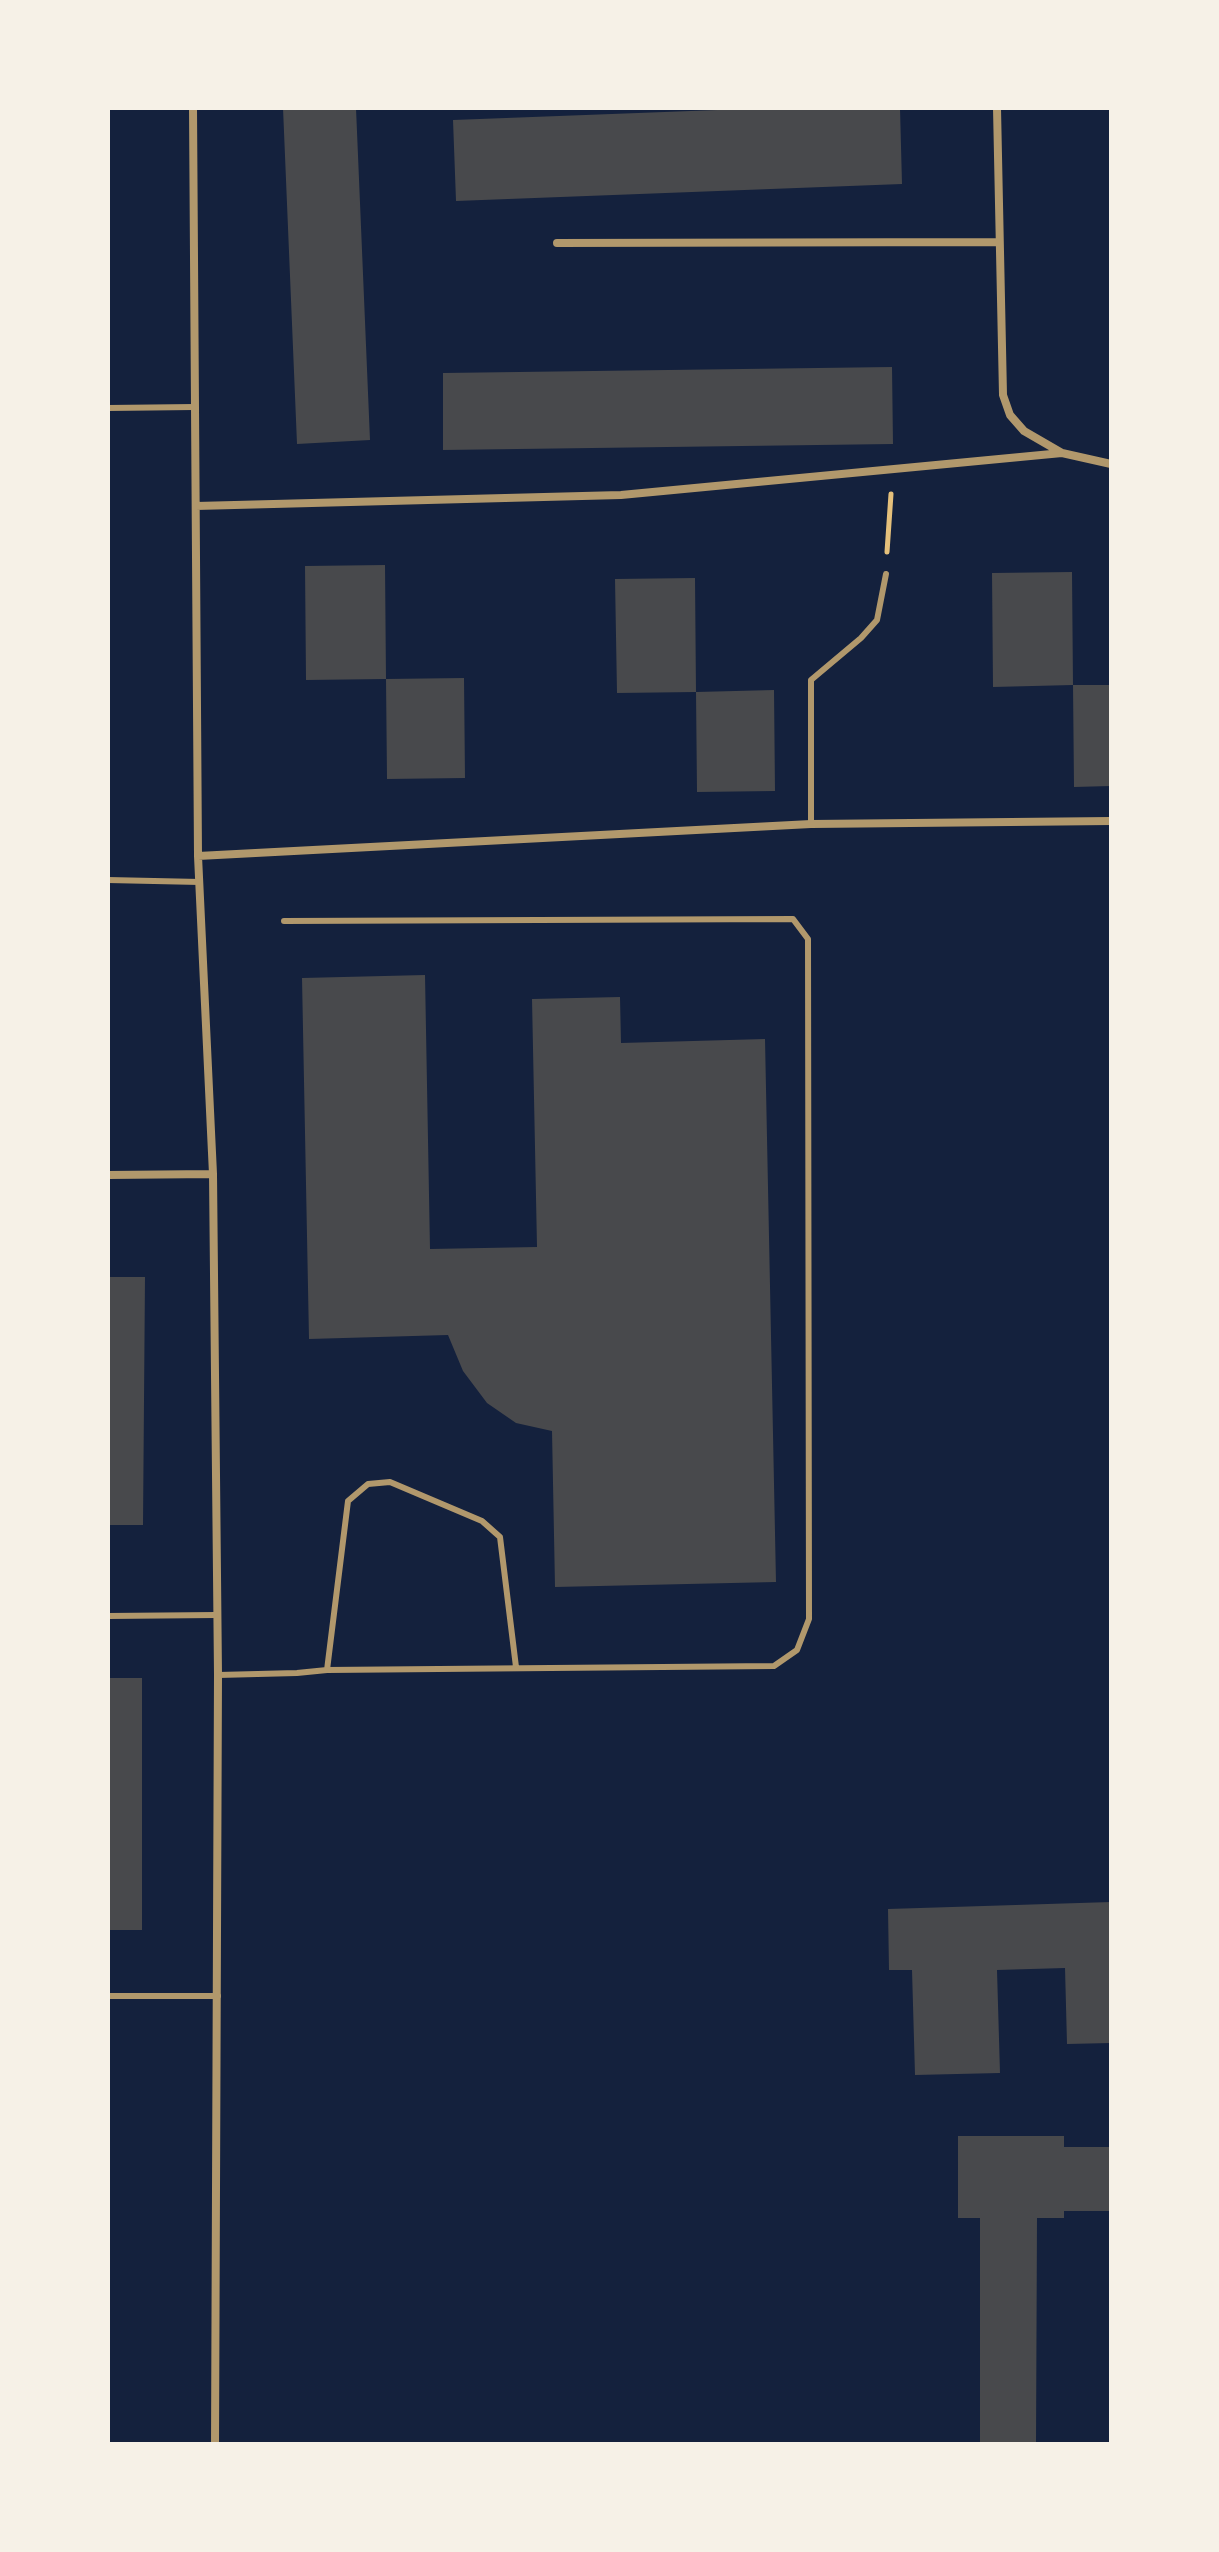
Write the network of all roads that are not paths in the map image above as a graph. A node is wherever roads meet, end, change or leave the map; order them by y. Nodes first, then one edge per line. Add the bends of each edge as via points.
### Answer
1 (193, 108) edge
2 (997, 108) edge
3 (998, 242) junction
4 (557, 243) dead end
5 (194, 407) junction
6 (108, 408) edge
7 (1062, 453) junction
8 (1111, 464) edge
9 (196, 506) junction
10 (886, 574) road end
11 (1111, 821) edge
12 (811, 824) junction
13 (198, 856) junction
14 (108, 880) edge
15 (200, 882) junction
16 (284, 921) dead end
17 (213, 1174) junction
18 (108, 1175) edge
19 (216, 1615) junction
20 (108, 1616) edge
21 (516, 1667) junction
22 (327, 1670) junction
23 (218, 1675) junction
24 (108, 1996) edge
25 (218, 1996) junction
26 (215, 2444) edge

1 - 5 street
2 - 3 street
3 - 4 street
3 - 7 street via 1003,395 1010,415 1024,431
5 - 6 lane
5 - 9 street
7 - 8 street
7 - 9 street via 621,495
9 - 13 street
10 - 12 lane via 877,620 811,680
11 - 12 street
12 - 13 street
13 - 15 street
14 - 15 lane
15 - 17 street
16 - 21 lane via 793,919 808,939 809,1619 797,1650 774,1666
17 - 18 street
17 - 19 street
19 - 20 lane
19 - 23 street
21 - 22 lane
21 - 22 lane via 500,1537 482,1521 390,1482 368,1484 348,1501
22 - 23 lane
23 - 25 street
24 - 25 lane
25 - 26 street

